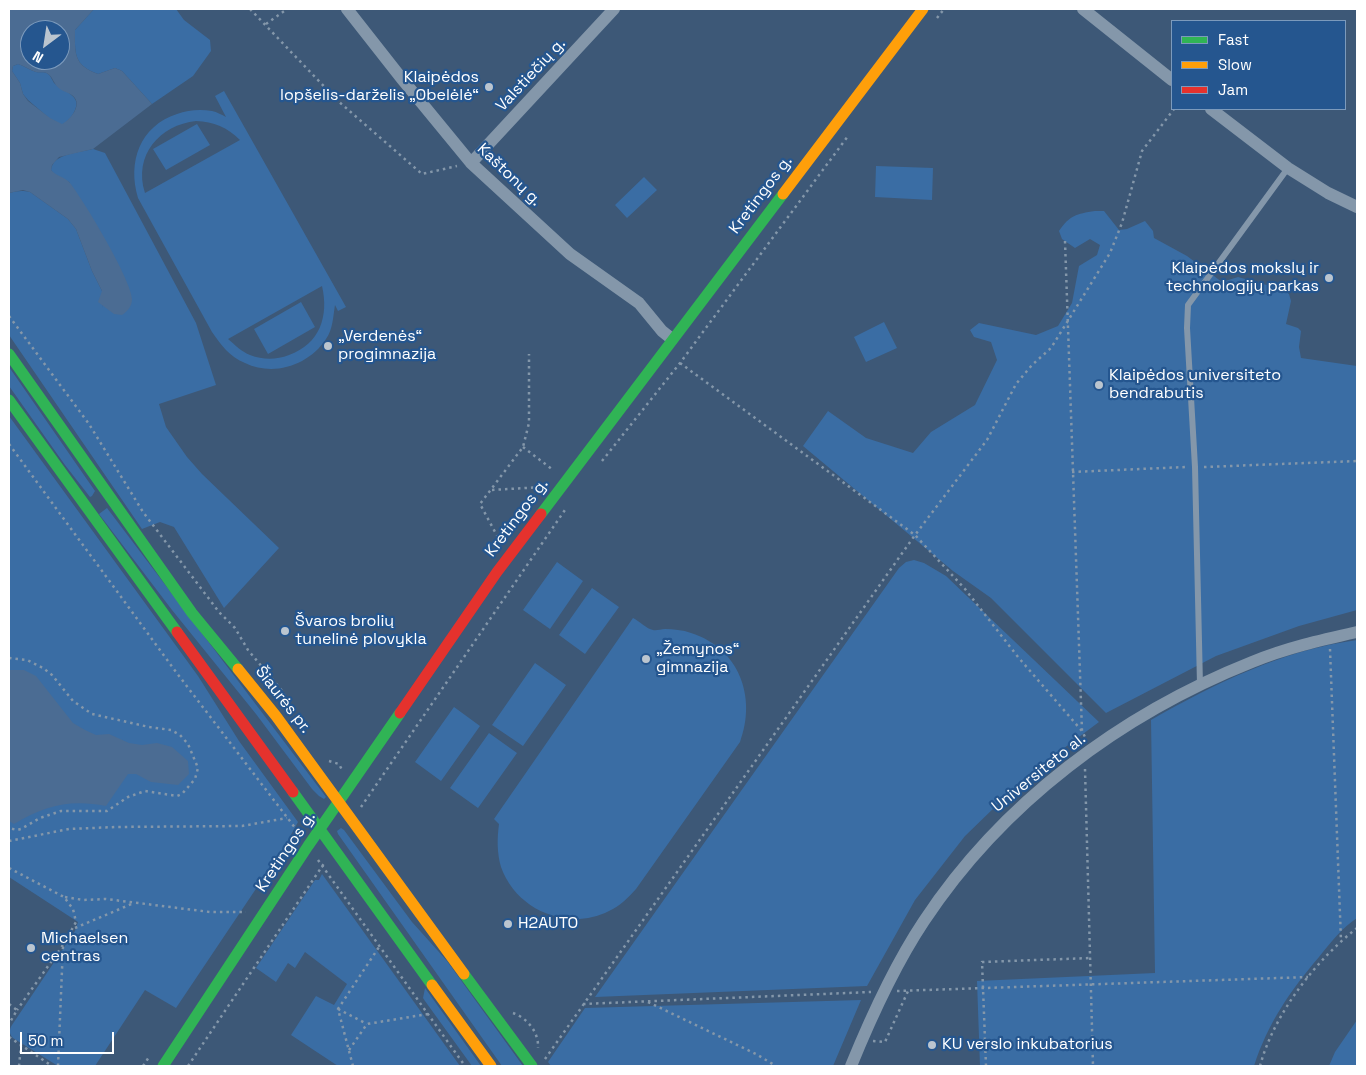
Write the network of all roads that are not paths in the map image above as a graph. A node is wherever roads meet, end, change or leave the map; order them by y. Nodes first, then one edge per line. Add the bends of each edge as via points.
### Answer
1 (348, 9) edge
2 (614, 9) edge
3 (923, 9) edge
4 (1083, 9) edge
5 (1171, 79) edge
6 (1212, 110) edge
7 (471, 163) junction
8 (1288, 168) junction
9 (1357, 207) edge
10 (672, 338) junction
11 (9, 354) edge
12 (9, 400) edge
13 (101, 498) junction
14 (82, 504) junction
15 (1357, 632) edge
16 (1200, 685) junction
17 (340, 802) junction
18 (320, 830) junction
19 (163, 1066) edge
20 (492, 1066) edge
21 (532, 1066) edge
22 (851, 1066) edge

1 - 7 street, Kaštonų g.
2 - 7 street, Valstiečių g.
3 - 10 main road, Kretingos g.
4 - 5 street
6 - 8 street
7 - 10 street, Kaštonų g. via 570,254 639,303
8 - 9 street
8 - 16 lane via 1188,305 1186,328 1194,467
10 - 17 main road, Kretingos g. via 497,572
11 - 13 main road, Šiaurės pr.
12 - 14 main road
13 - 14 main road via 92,505
13 - 17 main road, Šiaurės pr. via 276,716
14 - 18 main road
15 - 16 street, Universiteto al. via 1301,645
16 - 22 street, Universiteto al. via 1081,757 1017,809 972,857 923,921 879,988
17 - 18 main road, Kretingos g.
17 - 21 main road, Šiaurės pr.
18 - 19 main road, Kretingos g.
18 - 20 main road

